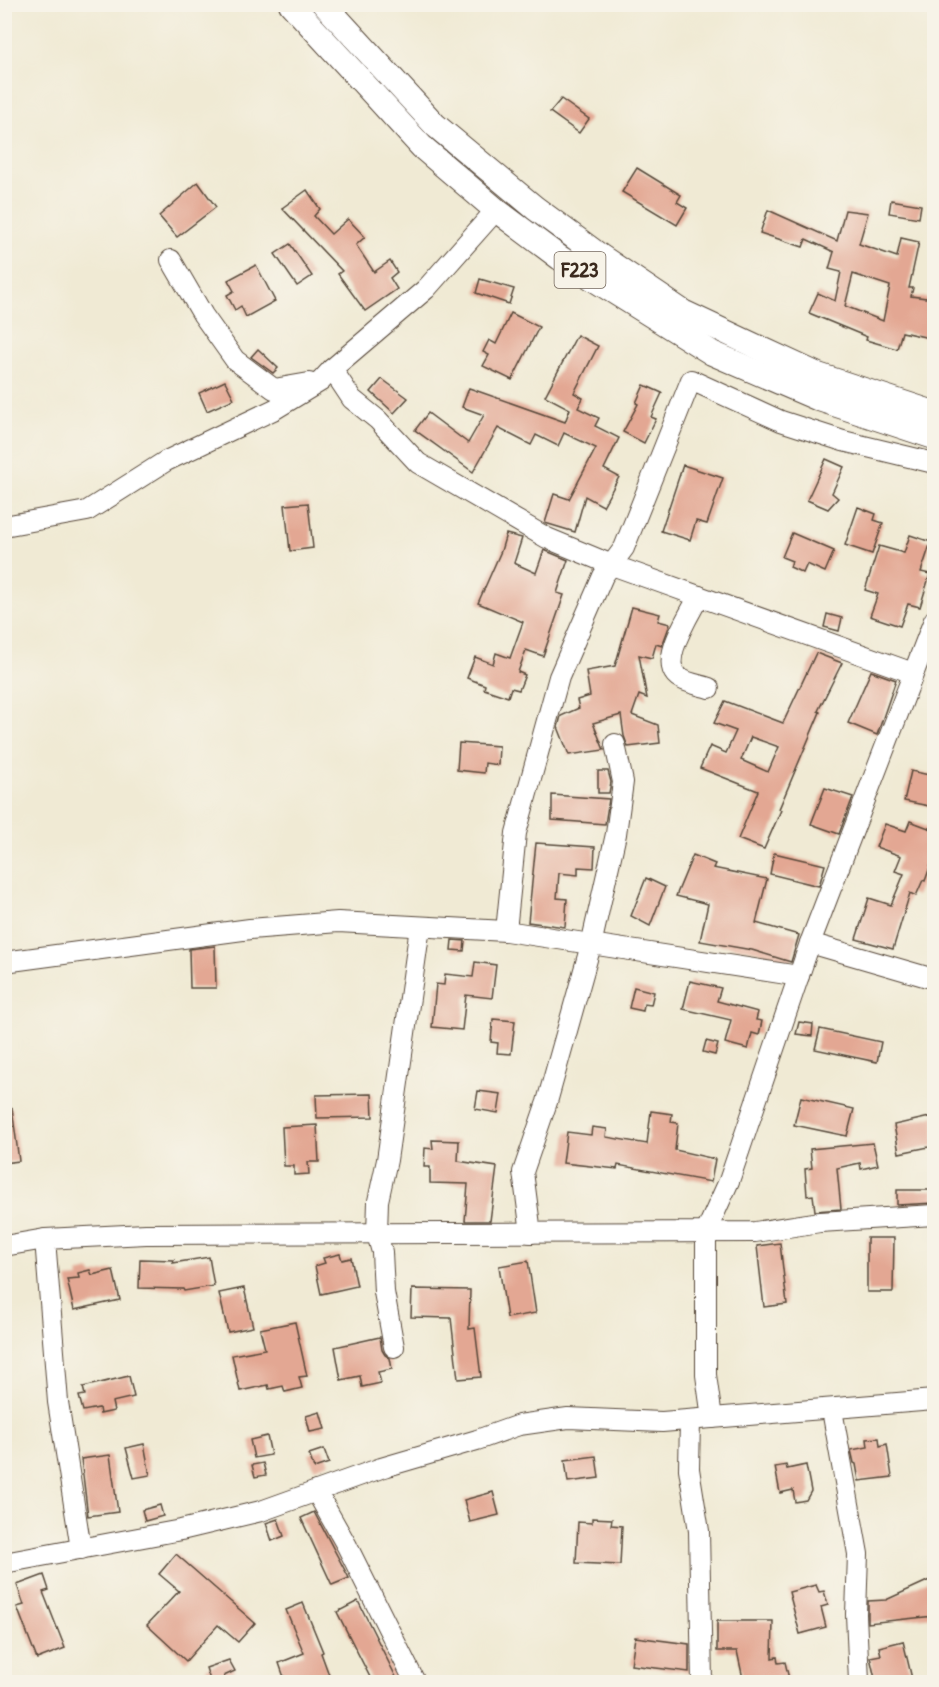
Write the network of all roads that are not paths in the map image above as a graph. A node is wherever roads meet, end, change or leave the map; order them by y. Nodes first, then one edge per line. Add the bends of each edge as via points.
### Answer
1 (291, 4) edge
2 (324, 4) edge
3 (496, 210) junction
4 (171, 260) dead end
5 (326, 375) junction
6 (934, 413) edge
7 (934, 437) edge
8 (934, 462) edge
9 (4, 526) edge
10 (612, 565) junction
11 (699, 596) junction
12 (934, 620) edge
13 (913, 673) junction
14 (709, 688) dead end
15 (615, 744) dead end
16 (420, 927) junction
17 (506, 931) junction
18 (810, 943) junction
19 (591, 945) junction
20 (4, 962) edge
21 (799, 976) junction
22 (934, 979) edge
23 (934, 1215) edge
24 (706, 1232) junction
25 (531, 1233) junction
26 (377, 1234) junction
27 (45, 1239) junction
28 (4, 1246) edge
29 (394, 1347) dead end
30 (934, 1400) edge
31 (832, 1410) junction
32 (712, 1418) junction
33 (690, 1420) junction
34 (316, 1491) junction
35 (81, 1549) junction
36 (4, 1563) edge
37 (415, 1683) edge
38 (702, 1683) edge
39 (859, 1683) edge

1 - 3 main road, F223 via 422,147
2 - 6 main road, F223 via 435,125 535,208 618,269 683,312 818,375
3 - 5 street via 426,289
3 - 7 main road, F223 via 560,258 712,353 819,399
4 - 5 street via 235,360 274,389
5 - 9 street via 275,409 166,461 87,511
5 - 10 street via 378,420 418,463 547,538
8 - 10 street via 843,441 781,421 691,380 624,548
10 - 11 street
10 - 17 street via 603,576 559,677 516,833
11 - 13 street
11 - 14 street via 670,659 671,670 679,678
12 - 13 street
13 - 18 street
15 - 19 street via 622,782 616,834
16 - 17 street
16 - 20 street via 338,922 250,929
16 - 26 street via 378,1201
17 - 19 street
18 - 21 street
18 - 22 street
19 - 21 street
19 - 25 street via 523,1172
21 - 24 street via 729,1181
23 - 24 street via 820,1222 754,1232
24 - 25 street
24 - 32 street via 706,1375
25 - 26 street
26 - 27 street via 146,1234
26 - 29 street
27 - 28 street
27 - 35 street via 58,1402
30 - 31 street
31 - 32 street
31 - 39 street via 858,1554
32 - 33 street
33 - 34 street via 568,1418 519,1425
33 - 38 street via 689,1469 699,1531
34 - 35 street via 261,1511
34 - 37 street
35 - 36 street

